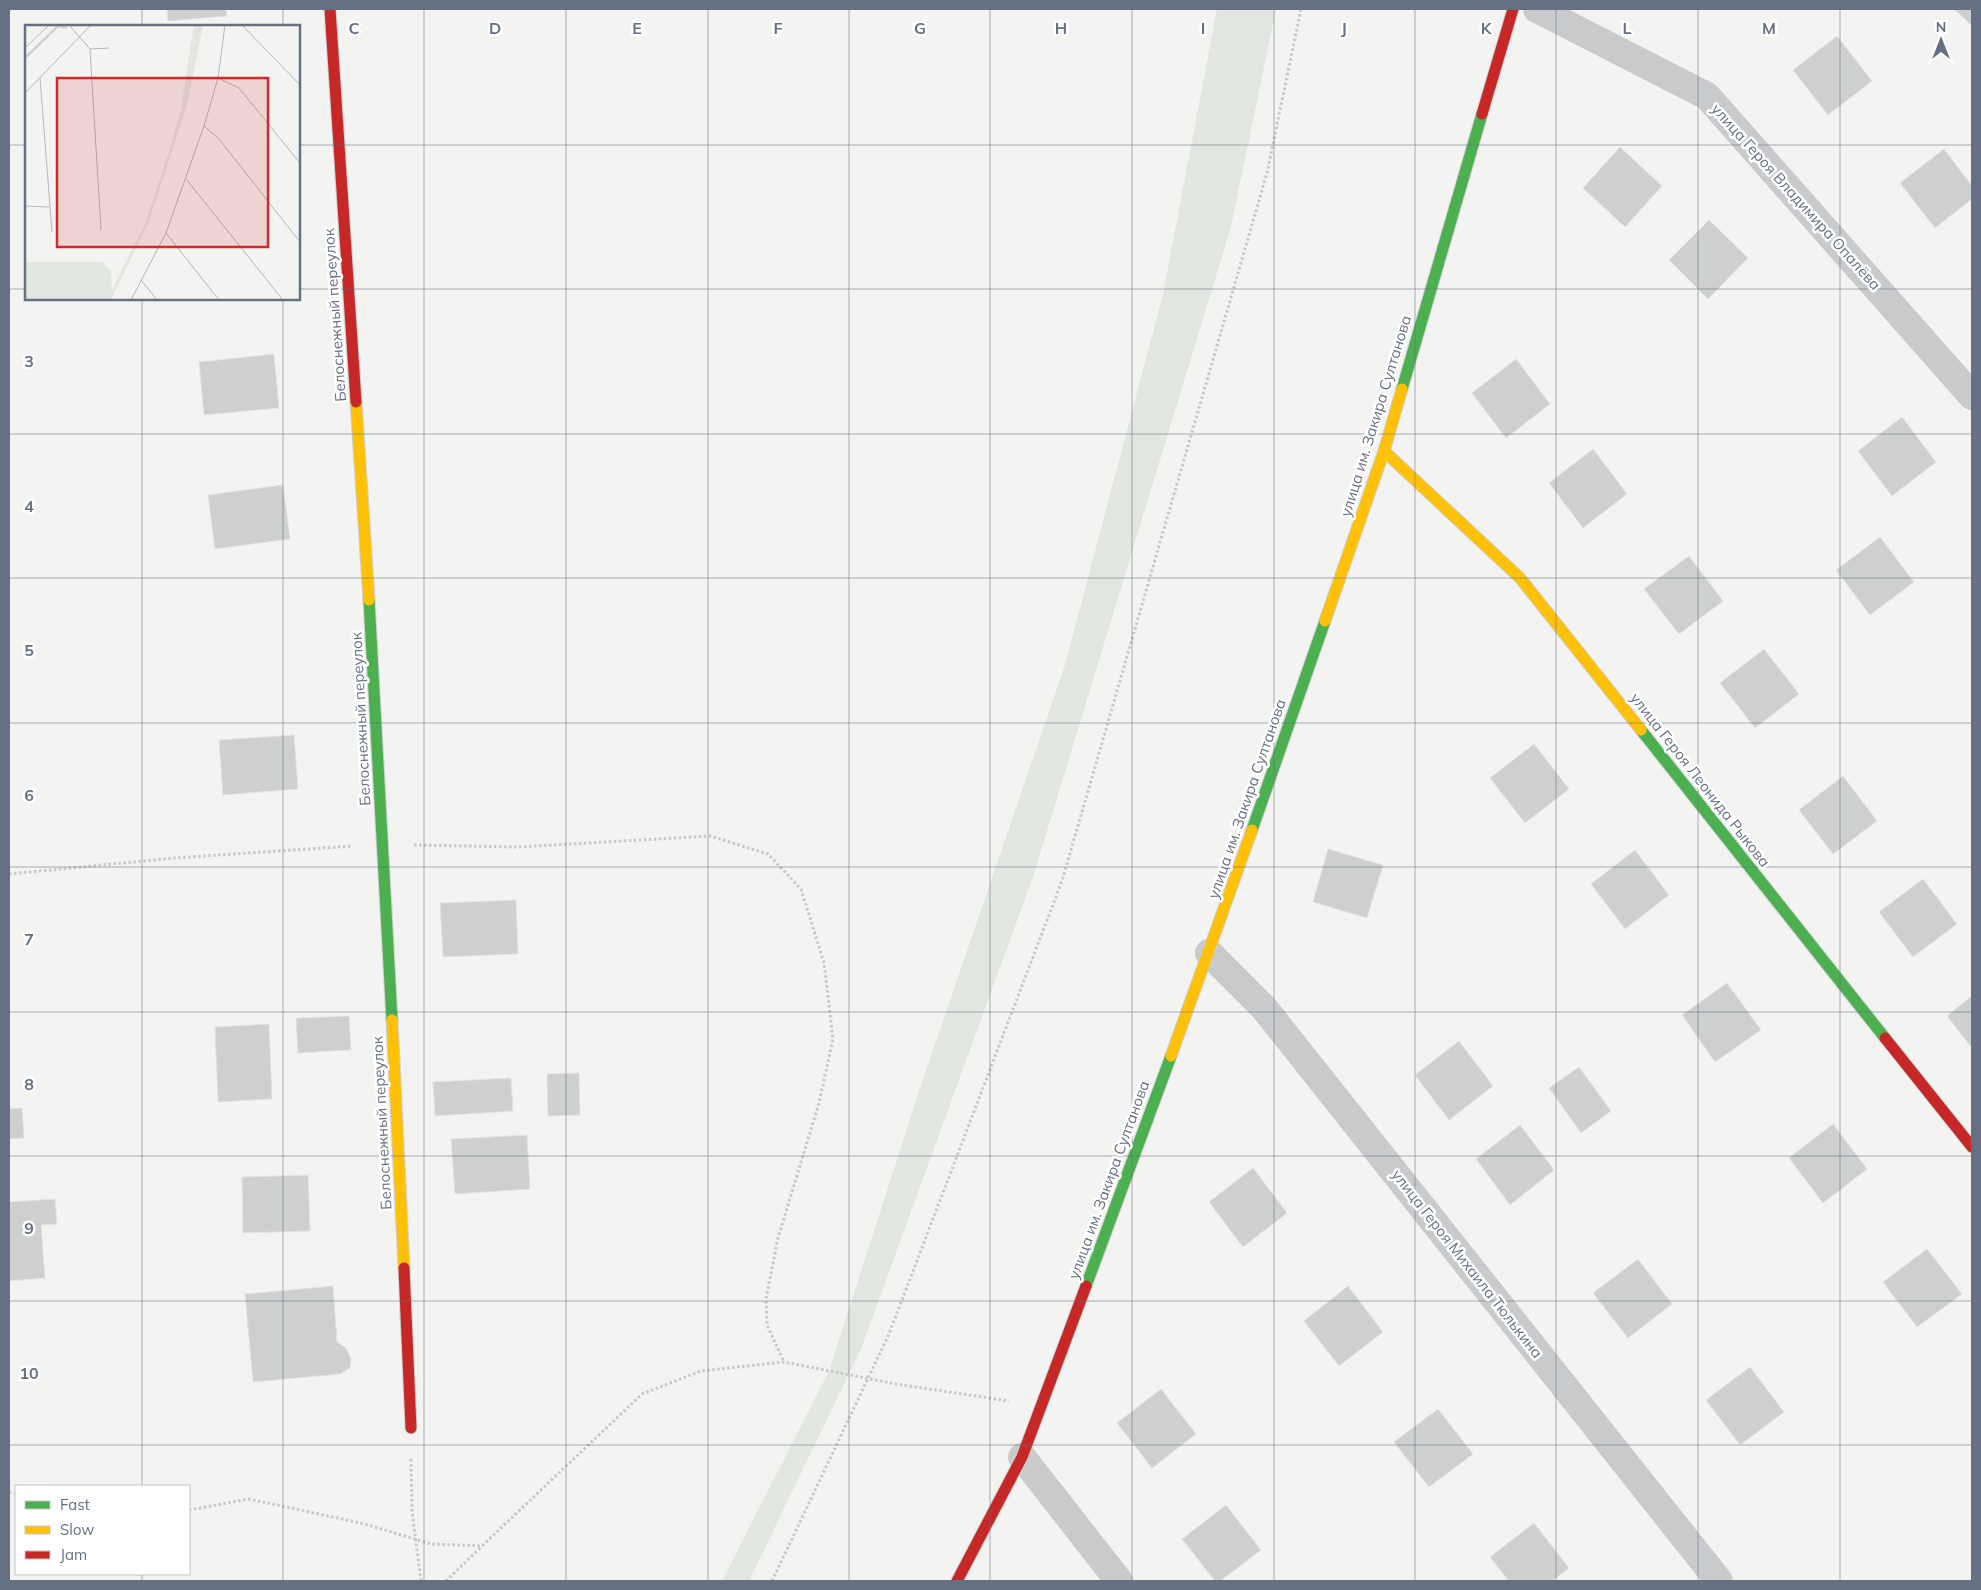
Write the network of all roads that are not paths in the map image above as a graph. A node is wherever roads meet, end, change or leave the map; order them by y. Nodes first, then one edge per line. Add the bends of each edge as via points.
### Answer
1 (330, 9) edge
2 (1513, 9) edge
3 (1537, 9) edge
4 (1972, 396) edge
5 (1384, 451) junction
6 (1209, 953) junction
7 (1972, 1147) edge
8 (411, 1428) road end
9 (1022, 1457) junction
10 (958, 1581) edge
11 (1119, 1581) edge
12 (1719, 1581) edge

1 - 8 street, Белоснежный переулок via 383,845
2 - 5 street, улица им. Закира Султанова
3 - 4 street, улица Героя Владимира Опалёва via 1707,96
5 - 6 street, улица им. Закира Султанова
5 - 7 street, улица Героя Леонида Рыкова via 1520,578
6 - 9 street, улица им. Закира Султанова
6 - 12 street, улица Героя Михаила Тюлькина via 1264,1008
9 - 10 street, улица им. Закира Султанова
9 - 11 street

